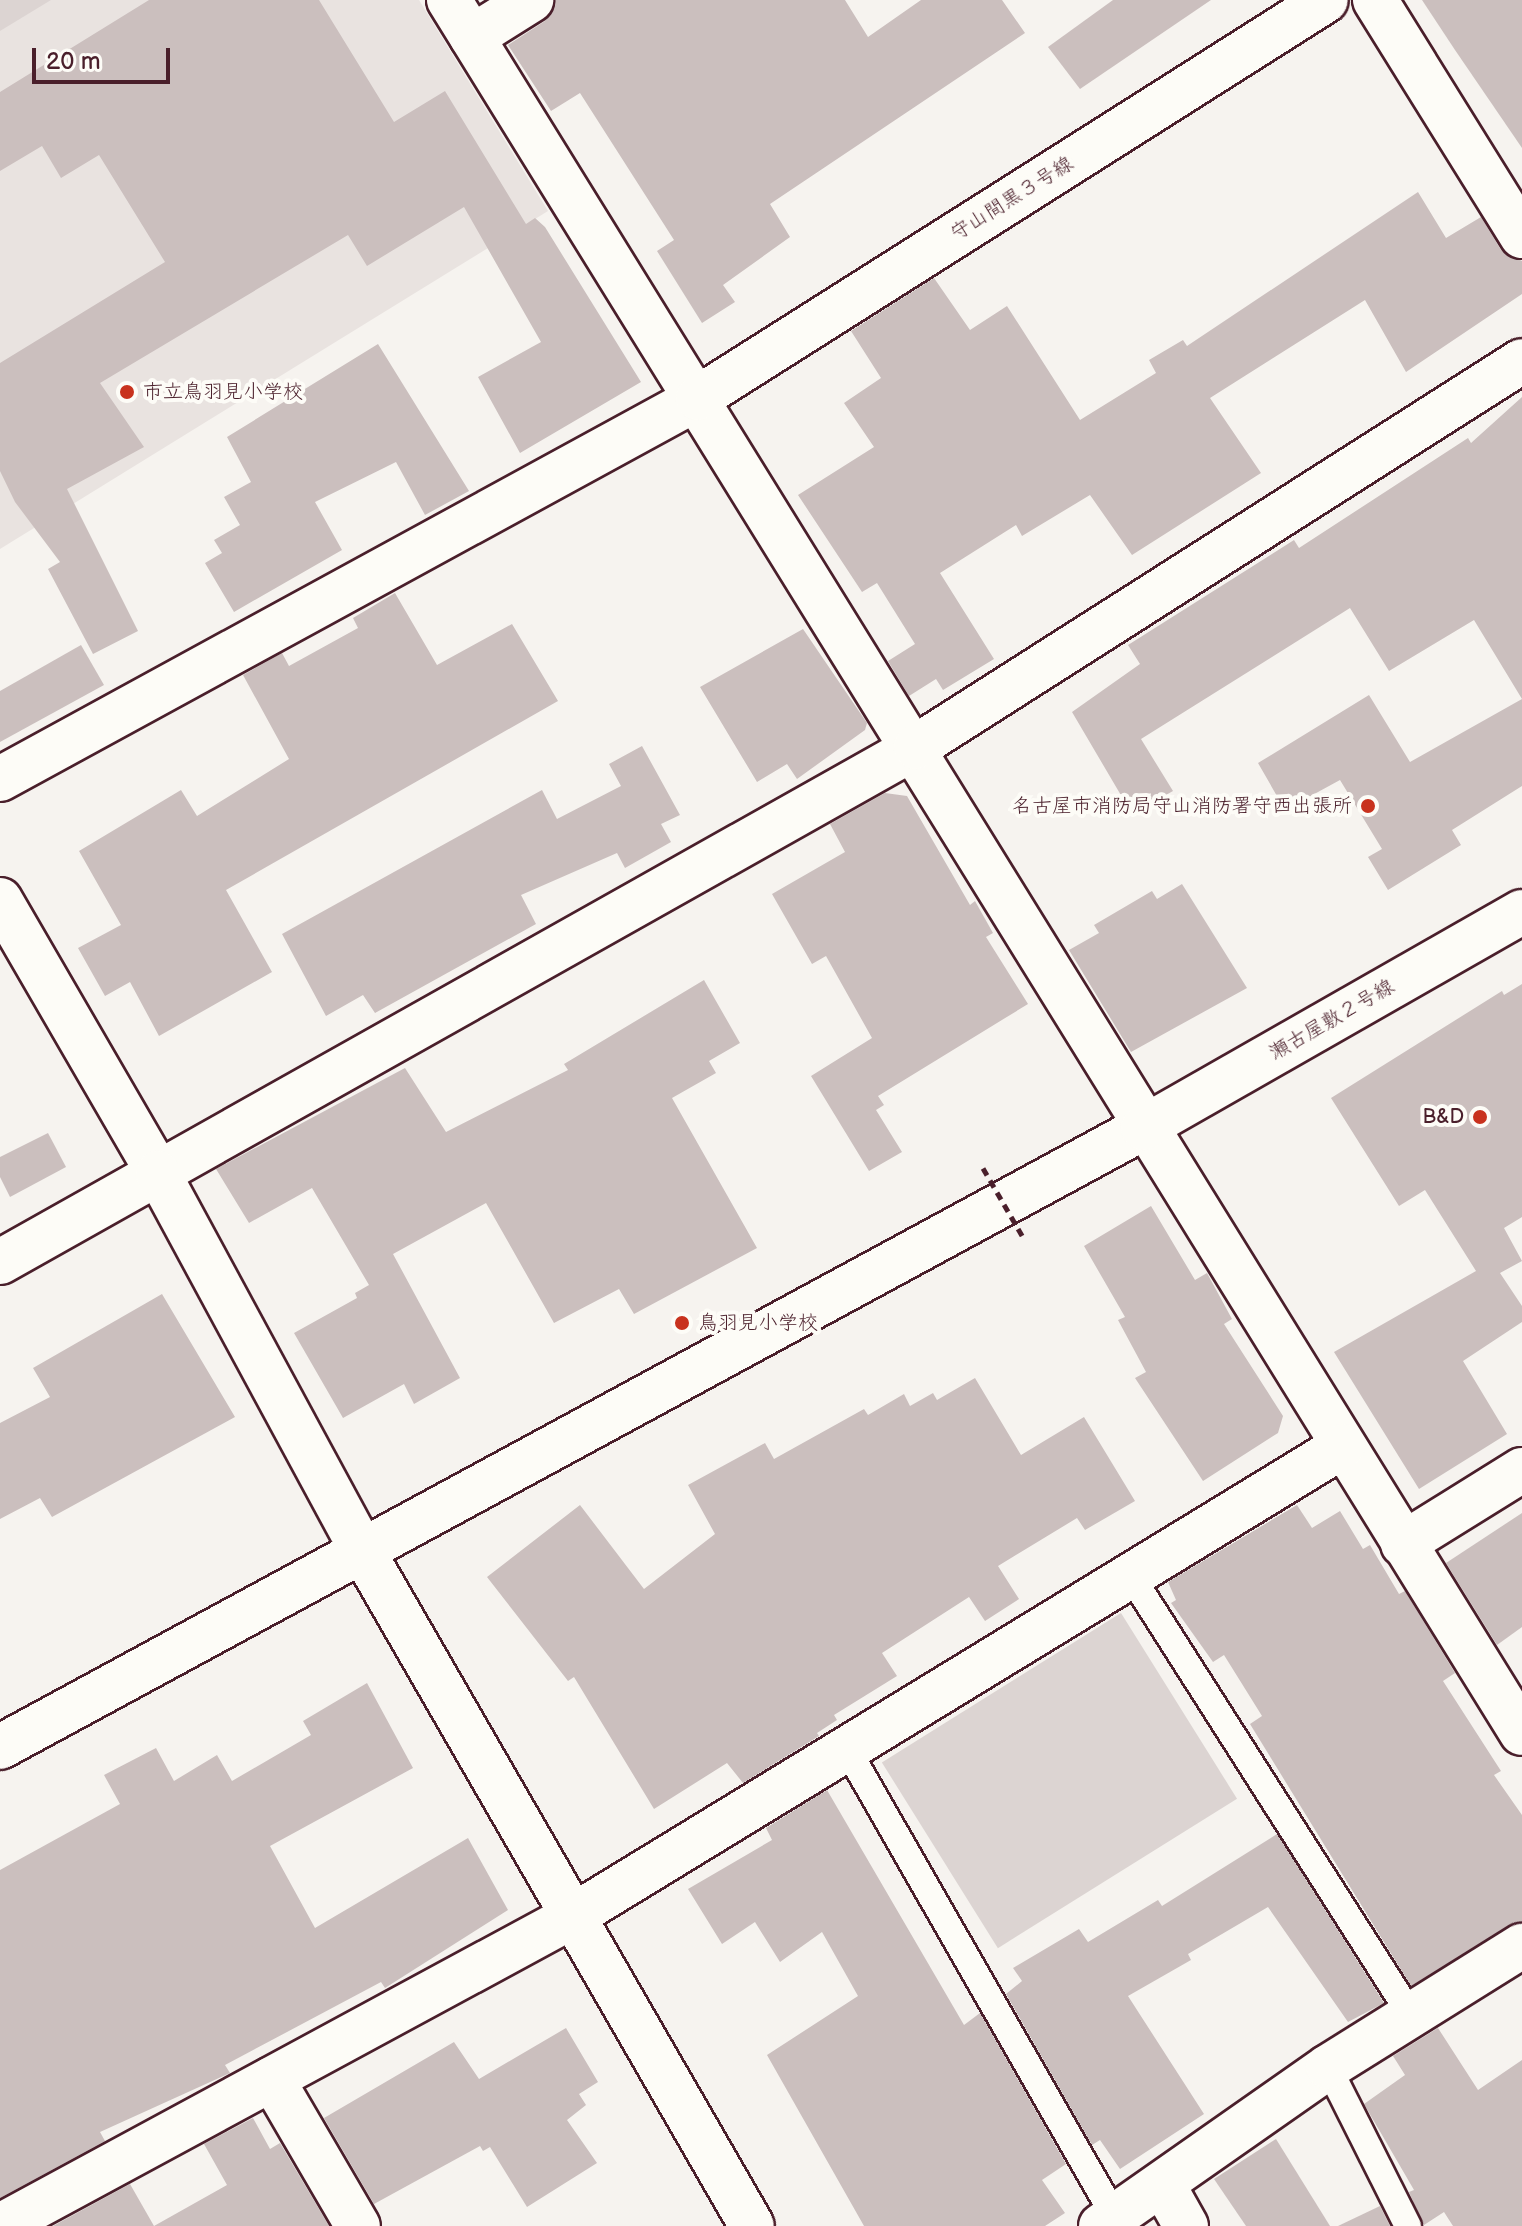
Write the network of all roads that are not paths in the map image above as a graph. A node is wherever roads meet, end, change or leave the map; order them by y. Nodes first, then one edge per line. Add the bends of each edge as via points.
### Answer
1 (449, 0) edge
2 (531, 0) edge
3 (1326, 0) edge
4 (1375, 0) edge
5 (472, 37) junction
6 (1522, 236) edge
7 (1522, 361) edge
8 (698, 398) junction
9 (916, 747) junction
10 (0, 779) edge
11 (0, 900) edge
12 (1522, 912) edge
13 (1143, 1128) junction
14 (158, 1173) junction
15 (0, 1262) edge
16 (1343, 1446) junction
17 (1522, 1470) edge
18 (1403, 1544) junction
19 (362, 1550) junction
20 (1131, 1576) junction
21 (1522, 1733) edge
22 (0, 1747) edge
23 (847, 1749) junction
24 (573, 1916) junction
25 (1522, 1946) edge
26 (1411, 2015) junction
27 (1328, 2067) junction
28 (272, 2079) junction
29 (1163, 2185) junction
30 (1108, 2221) edge
31 (0, 2226) edge
32 (358, 2226) edge
33 (752, 2226) edge
34 (1186, 2226) edge
35 (1408, 2226) edge

1 - 5 street
2 - 5 street
3 - 8 street, 守山間黒３号線
4 - 6 street
5 - 8 street
7 - 9 street
8 - 9 street
8 - 10 street, 守山間黒３号線
9 - 13 street
9 - 14 street
11 - 14 street
12 - 13 street, 瀬古屋敷２号線
13 - 16 street
13 - 19 street, 瀬古屋敷２号線
14 - 15 street
14 - 19 street
16 - 18 street
16 - 20 street
17 - 18 street
18 - 21 street
19 - 22 street, 瀬古屋敷２号線
19 - 24 street
20 - 23 street
20 - 26 lane
23 - 24 street
23 - 30 lane
24 - 28 street
24 - 33 street
25 - 26 street
26 - 27 street
27 - 29 street
27 - 35 lane
28 - 31 street
28 - 32 street
29 - 30 street
29 - 34 street

